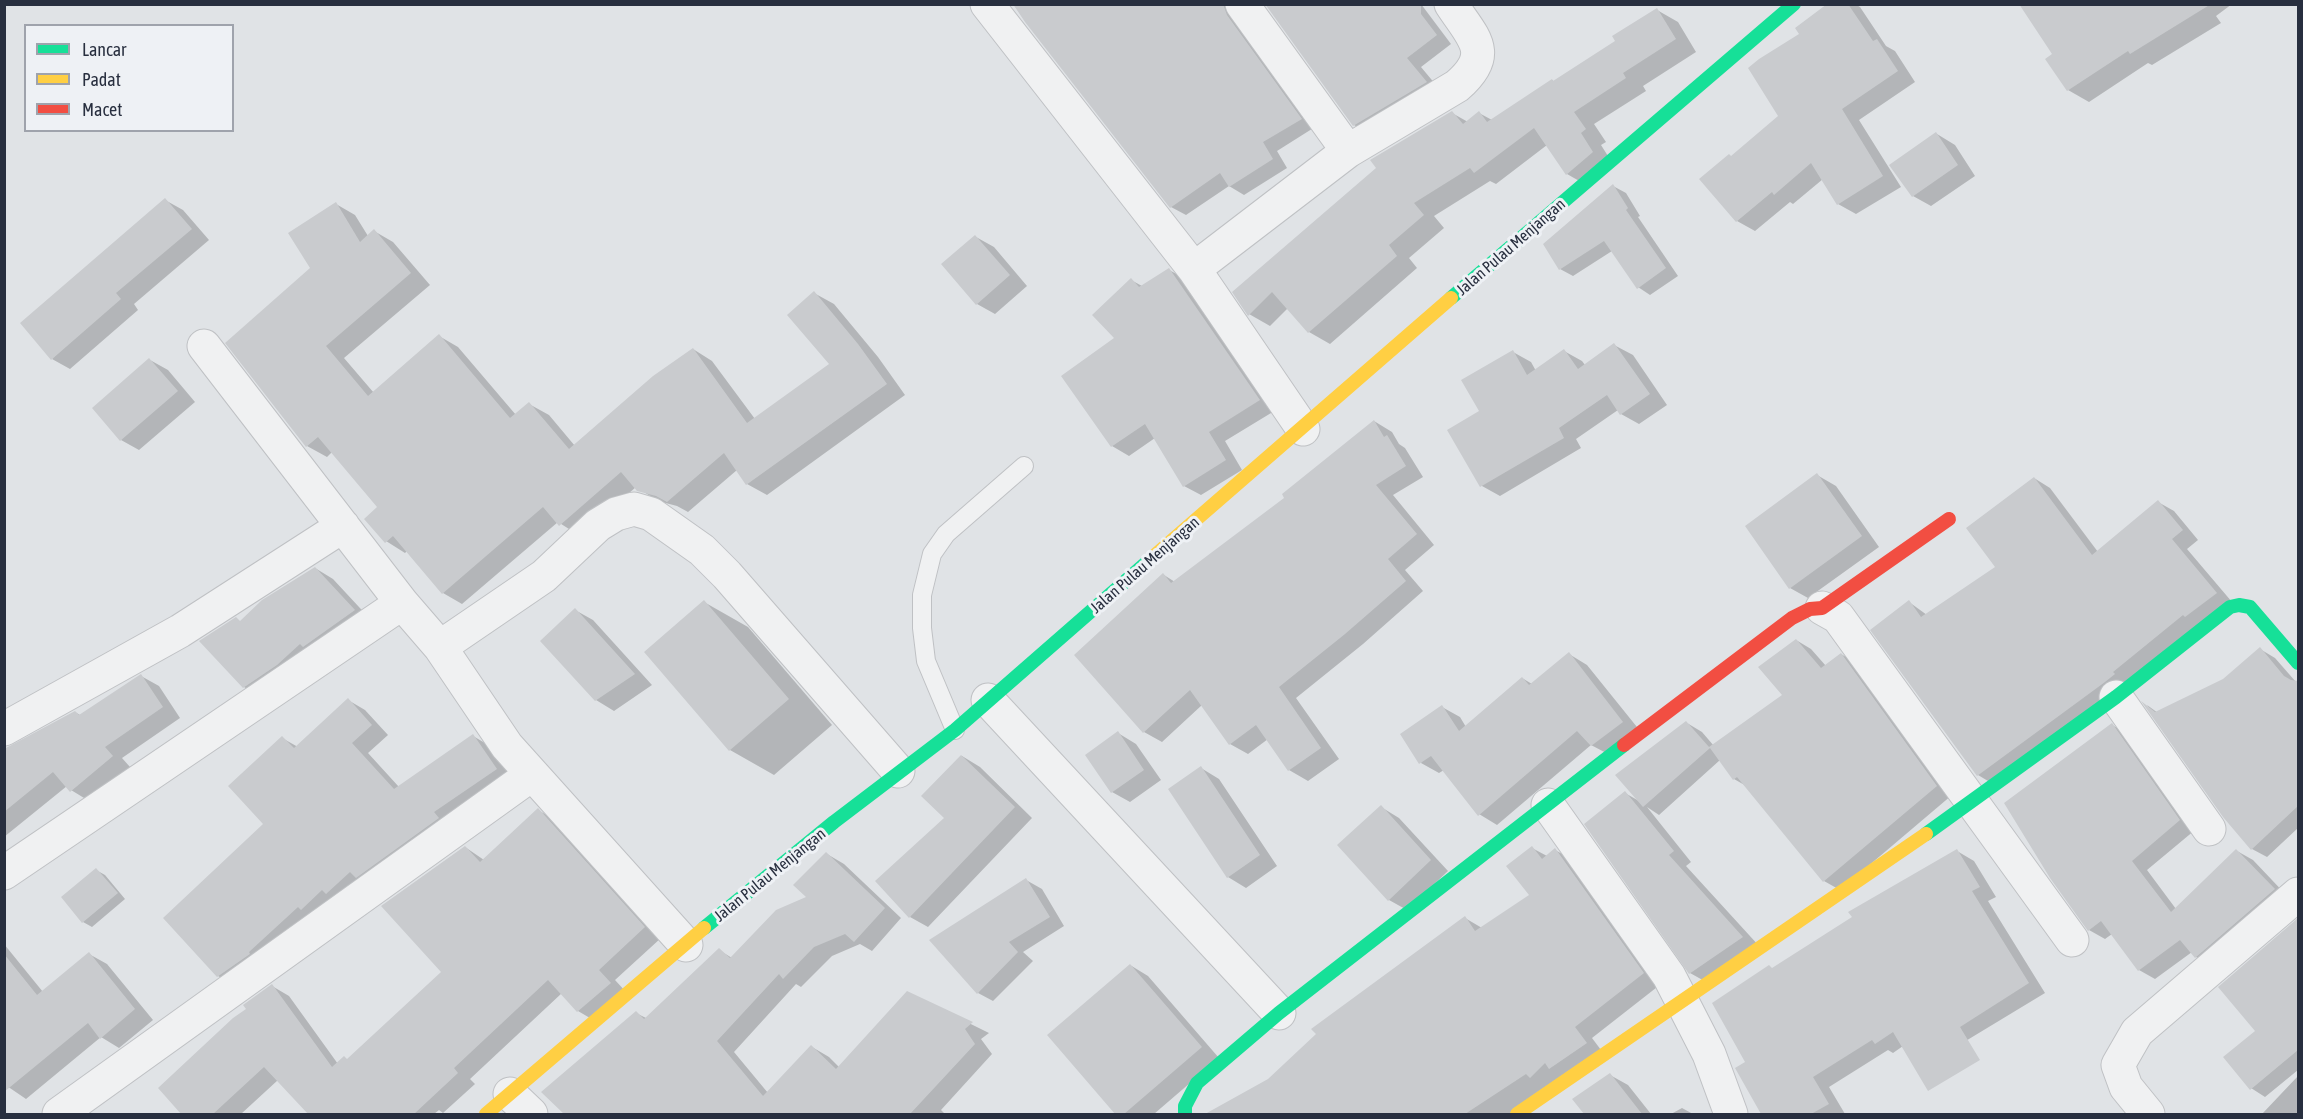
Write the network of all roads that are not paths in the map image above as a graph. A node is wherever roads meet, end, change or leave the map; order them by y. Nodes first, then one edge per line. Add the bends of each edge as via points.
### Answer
1 (987, 4) edge
2 (1242, 4) edge
3 (1451, 4) edge
4 (1794, 4) edge
5 (1348, 151) junction
6 (1194, 269) junction
7 (204, 346) dead end
8 (1303, 429) junction
9 (1024, 466) dead end
10 (1949, 519) dead end
11 (343, 526) junction
12 (402, 603) junction
13 (1822, 608) junction
14 (440, 647) junction
15 (2298, 663) edge
16 (2116, 697) junction
17 (988, 700) junction
18 (4, 729) edge
19 (956, 730) junction
20 (898, 771) junction
21 (531, 775) junction
22 (1972, 803) junction
23 (1548, 805) junction
24 (2209, 829) dead end
25 (4, 873) edge
26 (2298, 894) edge
27 (2072, 940) dead end
28 (686, 945) junction
29 (1684, 1002) junction
30 (1279, 1013) junction
31 (509, 1108) edge
32 (59, 1114) edge
33 (1185, 1114) edge
34 (1517, 1114) edge
35 (1731, 1114) edge
36 (2148, 1114) edge

1 - 6 street
2 - 5 street
3 - 5 street via 1479,53 1469,76
4 - 8 street, Jalan Pulau Menjangan
5 - 6 street
6 - 8 street
7 - 11 street
8 - 17 street, Jalan Pulau Menjangan
9 - 19 lane via 946,534 932,555 922,595 922,628 927,661
10 - 13 street
11 - 12 street
11 - 18 street via 180,631
12 - 14 street
12 - 25 street
13 - 22 street via 1838,617
13 - 23 street via 1792,618
14 - 20 street via 544,576 598,525 634,509 651,514 702,550
14 - 21 street via 507,747
15 - 16 street via 2250,607 2233,605
16 - 22 street
16 - 24 street
17 - 19 street, Jalan Pulau Menjangan
17 - 30 street
19 - 20 street, Jalan Pulau Menjangan
20 - 28 street, Jalan Pulau Menjangan
21 - 28 street
21 - 32 street
22 - 27 street
22 - 29 street
23 - 29 street
23 - 30 street
26 - 36 street via 2136,1032 2118,1065 2126,1087
28 - 31 street, Jalan Pulau Menjangan
29 - 34 street
29 - 35 street
30 - 33 street via 1197,1083

